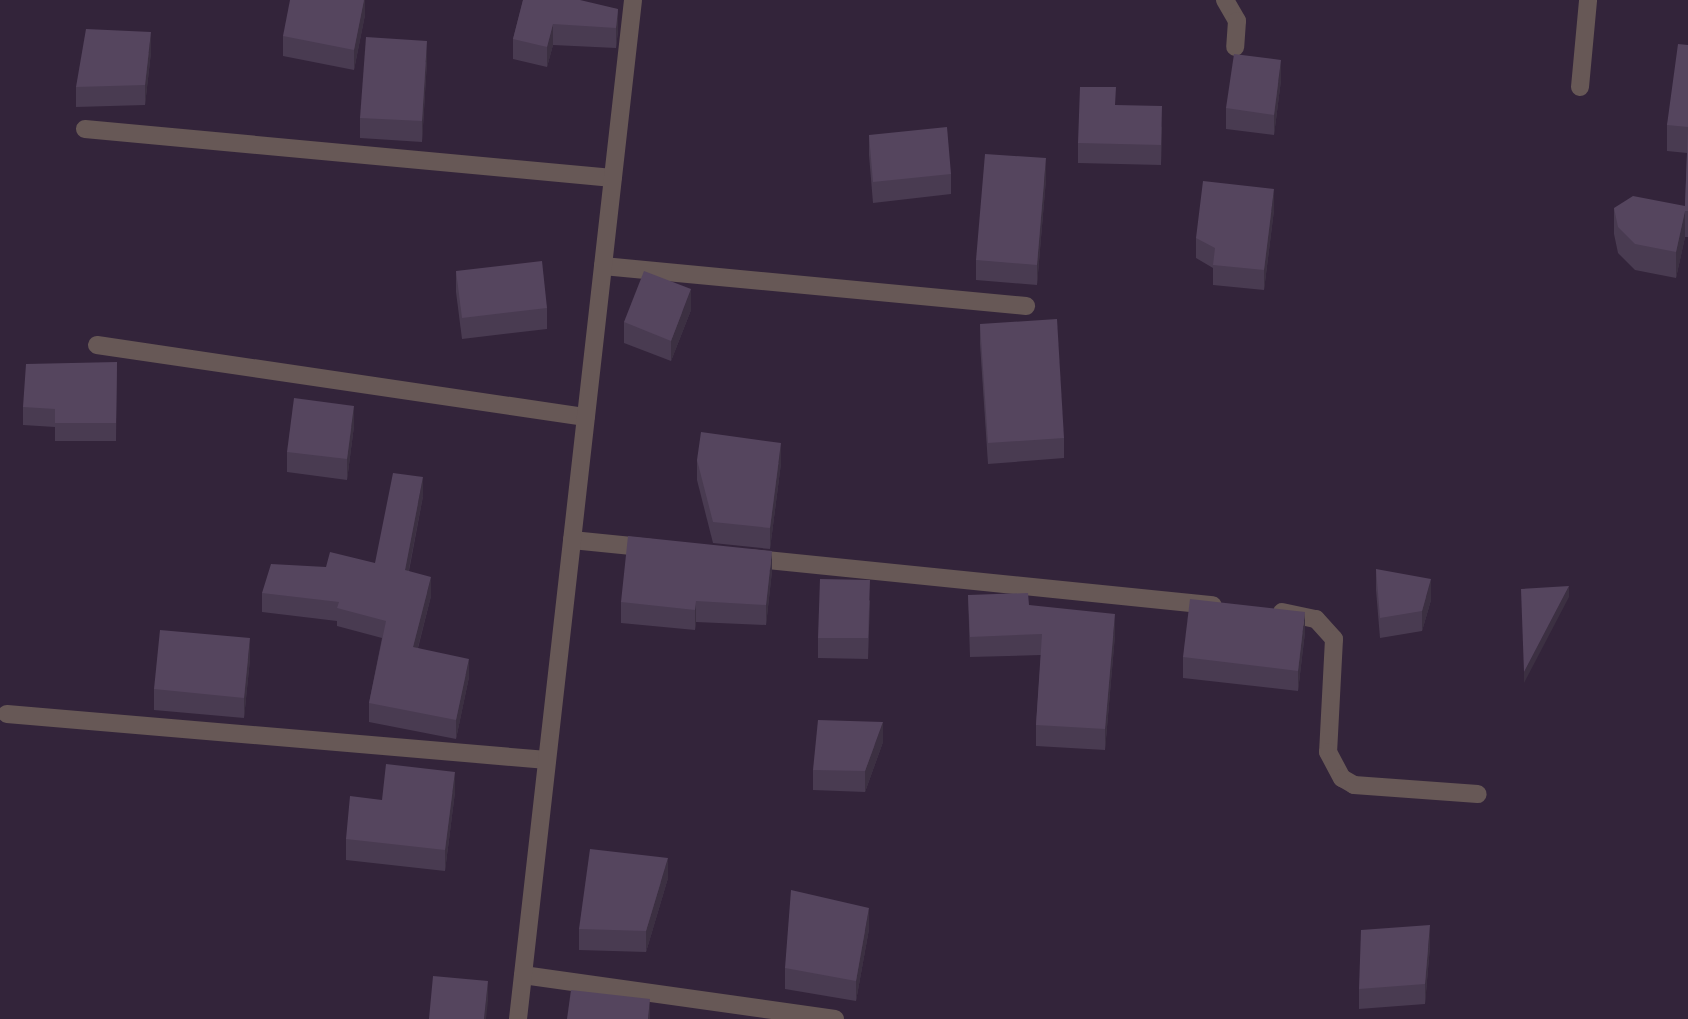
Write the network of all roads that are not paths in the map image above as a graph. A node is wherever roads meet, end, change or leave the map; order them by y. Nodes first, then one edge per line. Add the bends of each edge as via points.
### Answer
1 (633, 0) edge
2 (1225, 0) edge
3 (1588, 0) edge
4 (1235, 47) dead end
5 (1580, 87) dead end
6 (85, 129) dead end
7 (613, 178) junction
8 (603, 266) junction
9 (1026, 306) dead end
10 (97, 345) dead end
11 (586, 417) junction
12 (572, 540) junction
13 (667, 549) edge
14 (727, 555) edge
15 (1238, 608) edge
16 (1262, 610) edge
17 (7, 714) dead end
18 (547, 760) junction
19 (1478, 794) dead end
20 (523, 975) junction
21 (518, 1019) edge
22 (835, 1019) edge

1 - 7 street
2 - 4 street via 1237,21
3 - 5 street
6 - 7 street
7 - 8 street
8 - 9 street
8 - 11 street
10 - 11 street
11 - 12 street
12 - 13 street
12 - 18 street
14 - 15 street
16 - 19 street via 1316,619 1334,639 1328,752 1342,778 1354,785
17 - 18 street
18 - 20 street
20 - 21 street
20 - 22 street

